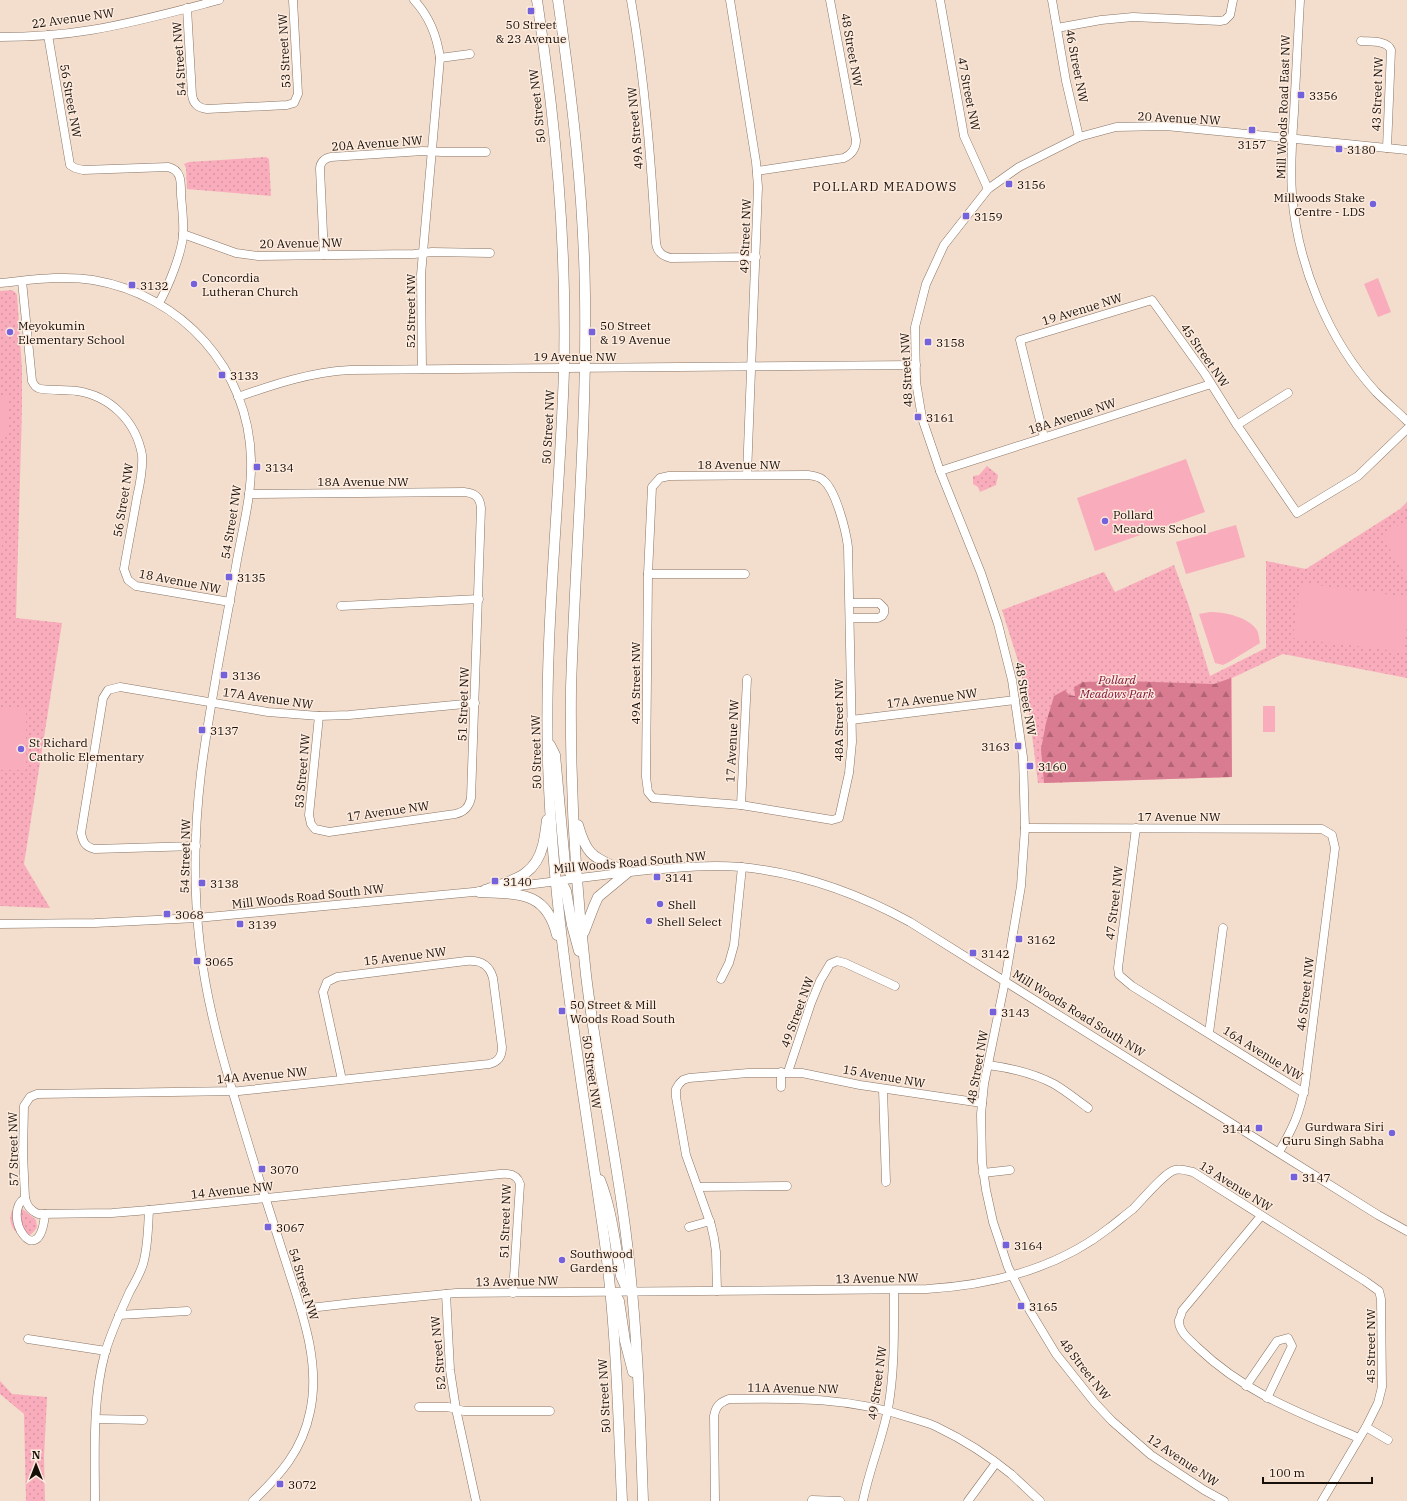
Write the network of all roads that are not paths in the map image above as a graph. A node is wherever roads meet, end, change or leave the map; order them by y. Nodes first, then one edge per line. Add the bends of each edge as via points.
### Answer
1 (219, 0) edge
2 (293, 0) edge
3 (414, 0) edge
4 (537, 0) edge
5 (558, 0) edge
6 (631, 0) edge
7 (730, 0) edge
8 (830, 0) edge
9 (940, 0) edge
10 (1052, 0) edge
11 (1233, 0) edge
12 (1300, 0) edge
13 (187, 8) junction
14 (1057, 28) junction
15 (48, 35) junction
16 (0, 37) edge
17 (1361, 42) dead end
18 (470, 54) dead end
19 (440, 58) junction
20 (198, 107) joint
21 (1079, 137) junction
22 (1292, 138) junction
23 (1387, 148) junction
24 (1407, 150) edge
25 (433, 151) junction
26 (486, 152) dead end
27 (757, 171) junction
28 (988, 189) junction
29 (183, 234) junction
30 (944, 246) joint
31 (423, 253) junction
32 (490, 253) dead end
33 (324, 255) junction
34 (756, 257) junction
35 (22, 281) junction
36 (0, 283) edge
37 (1152, 300) joint
38 (160, 303) junction
39 (916, 365) junction
40 (751, 366) junction
41 (564, 368) junction
42 (585, 368) junction
43 (422, 369) junction
44 (1211, 384) junction
45 (1288, 393) dead end
46 (238, 397) junction
47 (1407, 421) edge
48 (1237, 425) junction
49 (1407, 429) edge
50 (1044, 438) junction
51 (940, 471) junction
52 (747, 476) junction
53 (821, 478) joint
54 (656, 480) joint
55 (249, 494) junction
56 (477, 496) joint
57 (648, 574) junction
58 (745, 574) dead end
59 (128, 580) joint
60 (479, 599) junction
61 (230, 602) junction
62 (850, 603) junction
63 (341, 606) dead end
64 (850, 618) junction
65 (747, 678) dead end
66 (1016, 700) junction
67 (212, 702) junction
68 (475, 702) junction
69 (319, 716) junction
70 (851, 720) junction
71 (548, 739) junction
72 (741, 805) junction
73 (550, 806) junction
74 (467, 808) joint
75 (573, 808) junction
76 (313, 827) joint
77 (1025, 828) junction
78 (1136, 828) junction
79 (1332, 835) joint
80 (196, 846) junction
81 (742, 868) junction
82 (627, 873) junction
83 (578, 878) junction
84 (556, 881) junction
85 (479, 892) junction
86 (197, 918) junction
87 (0, 924) edge
88 (1223, 928) dead end
89 (582, 935) junction
90 (566, 975) junction
91 (586, 976) junction
92 (721, 979) dead end
93 (1123, 980) joint
94 (1005, 981) junction
95 (895, 986) dead end
96 (1209, 1033) junction
97 (499, 1059) joint
98 (988, 1065) junction
99 (785, 1072) junction
100 (342, 1080) junction
101 (781, 1087) dead end
102 (883, 1089) junction
103 (232, 1091) junction
104 (1304, 1093) junction
105 (27, 1101) joint
106 (982, 1103) junction
107 (1088, 1108) dead end
108 (1279, 1152) junction
109 (593, 1164) junction
110 (1010, 1170) dead end
111 (983, 1173) junction
112 (516, 1176) joint
113 (886, 1182) dead end
114 (787, 1186) dead end
115 (698, 1187) junction
116 (25, 1198) junction
117 (265, 1198) junction
118 (9, 1205) dead end
119 (149, 1210) junction
120 (41, 1214) junction
121 (1261, 1216) junction
122 (710, 1221) junction
123 (689, 1227) dead end
124 (1407, 1231) edge
125 (13, 1238) dead end
126 (1012, 1276) junction
127 (894, 1290) junction
128 (717, 1291) junction
129 (610, 1292) junction
130 (632, 1292) junction
131 (513, 1293) junction
132 (446, 1294) junction
133 (1380, 1295) joint
134 (301, 1309) junction
135 (187, 1311) dead end
136 (119, 1315) junction
137 (28, 1339) dead end
138 (106, 1351) junction
139 (1246, 1386) junction
140 (1267, 1398) junction
141 (640, 1399) junction
142 (419, 1407) dead end
143 (456, 1409) junction
144 (888, 1410) junction
145 (550, 1411) dead end
146 (96, 1419) junction
147 (143, 1420) dead end
148 (1112, 1421) joint
149 (1366, 1427) junction
150 (1359, 1438) junction
151 (1388, 1440) dead end
152 (996, 1463) junction
153 (812, 1500) edge
154 (95, 1501) edge
155 (253, 1501) edge
156 (476, 1501) edge
157 (622, 1501) edge
158 (643, 1501) edge
159 (715, 1501) edge
160 (840, 1501) edge
161 (863, 1501) edge
162 (968, 1501) edge
163 (1040, 1501) edge
164 (1224, 1501) edge
165 (1322, 1501) edge

1 - 13 street, 22 Avenue NW
2 - 20 street, 53 Street NW via 298,90 296,101 287,105 207,110
3 - 19 street, 52 Street NW via 437,39
4 - 41 main road, 50 Street NW via 551,106 559,198
5 - 42 main road, 50 Street NW via 579,170 585,290
6 - 34 street, 49A Street NW via 646,110 656,243 660,253 671,258
7 - 27 street, 49 Street NW
8 - 27 street, 48 Street NW via 856,140 855,148 844,158
9 - 28 street, 47 Street NW via 964,136
10 - 14 street, 46 Street NW
11 - 14 street via 1228,18 1220,21 1125,17
12 - 22 street, Mill Woods Road East NW
13 - 15 street, 22 Avenue NW via 116,25
13 - 20 street, 54 Street NW via 192,95
14 - 21 street, 46 Street NW
15 - 16 street, 22 Avenue NW
15 - 29 street, 56 Street NW via 70,165 83,170 168,167 175,170 179,174
17 - 23 street, 43 Street NW via 1385,44 1391,50
18 - 19 street
19 - 25 street, 52 Street NW
21 - 22 street, 20 Avenue NW via 1116,127 1166,126
21 - 28 street, 20 Avenue NW via 1019,167
22 - 23 street, 20 Avenue NW
22 - 47 street, Mill Woods Road East NW via 1293,208 1304,259 1319,302 1337,337 1362,374
23 - 24 street, 20 Avenue NW
25 - 26 street
25 - 31 street, 52 Street NW
25 - 33 street, 20A Avenue NW via 331,156 324,160 320,169
27 - 34 street, 49 Street NW
28 - 30 street, 20 Avenue NW
29 - 33 street, 20 Avenue NW via 250,256
29 - 38 street
30 - 39 street, 48 Street NW via 926,284 915,327
31 - 32 street
31 - 33 street, 20 Avenue NW
31 - 43 street, 52 Street NW
34 - 40 street, 49 Street NW
35 - 36 street, 54 Street NW
35 - 38 street, 54 Street NW via 60,278 92,280 113,284
35 - 59 street, 56 Street NW via 32,381 38,388 85,392 111,403 130,424 137,440 142,455 124,567
37 - 44 street, 45 Street NW
37 - 50 street, 19 Avenue NW via 1020,340
38 - 46 street, 54 Street NW via 194,330 216,356
39 - 40 street, 19 Avenue NW
39 - 51 street, 48 Street NW via 917,396
40 - 42 street, 19 Avenue NW
40 - 52 street, 49 Street NW
41 - 42 street, 19 Avenue NW
41 - 43 street, 19 Avenue NW
41 - 71 main road, 50 Street NW via 549,669
42 - 75 main road, 50 Street NW via 571,688
43 - 46 street, 19 Avenue NW via 326,371 293,378
44 - 48 street, 45 Street NW
44 - 50 street, 18A Avenue NW
45 - 48 street
46 - 55 street, 54 Street NW via 250,443
48 - 49 street, 45 Street NW via 1297,513 1358,476
50 - 51 street, 18A Avenue NW
51 - 66 street, 48 Street NW via 987,590 1004,644
52 - 53 street, 18 Avenue NW via 808,475
52 - 54 street, 18 Avenue NW via 669,476
53 - 62 street, 48A Street NW via 831,490 844,524 848,547
54 - 57 street, 49A Street NW via 651,493
55 - 56 street, 18A Avenue NW via 464,492
55 - 61 street, 54 Street NW
56 - 60 street, 51 Street NW via 481,508
57 - 58 street
57 - 72 street, 49A Street NW via 648,792 653,798
59 - 61 street, 18 Avenue NW via 136,586
60 - 63 street
60 - 68 street, 51 Street NW
61 - 67 street, 54 Street NW
62 - 64 street, 48A Street NW
62 - 64 street via 881,604 884,608 884,613 878,618
64 - 70 street, 48A Street NW
65 - 72 street, 17 Avenue NW
66 - 70 street, 17A Avenue NW
66 - 77 street, 48 Street NW via 1023,757
67 - 69 street, 17A Avenue NW via 268,712
67 - 80 street, 54 Street NW via 200,785
67 - 80 street, 17A Avenue NW via 120,687 108,690 103,698 81,832 86,846 95,849
68 - 69 street, 17A Avenue NW
68 - 74 street, 51 Street NW via 471,798
69 - 76 street, 53 Street NW via 309,815
70 - 72 street, 48A Street NW via 849,773 839,818 832,820
71 - 73 main road, 50 Street NW
71 - 83 main road via 555,755 565,864 572,876
73 - 84 main road, 50 Street NW
73 - 85 main road via 542,850 532,869 512,881
74 - 76 street, 17 Avenue NW via 455,814 329,832 319,831
75 - 82 main road via 581,837 590,853
75 - 83 main road, 50 Street NW
77 - 78 street, 17 Avenue NW
77 - 94 street, 48 Street NW via 1021,886
78 - 79 street, 17 Avenue NW via 1322,829
78 - 93 street, 47 Street NW via 1118,968
79 - 104 street, 46 Street NW via 1335,848
80 - 86 street, 54 Street NW
81 - 82 street, Mill Woods Road South NW via 698,867
81 - 92 street via 734,945
81 - 94 street, Mill Woods Road South NW via 808,880 871,902 910,922
82 - 83 street, Mill Woods Road South NW
82 - 89 main road via 598,897
83 - 84 street, Mill Woods Road South NW
83 - 89 main road, 50 Street NW
84 - 85 street, Mill Woods Road South NW
84 - 90 main road, 50 Street NW
84 - 91 main road via 566,891
85 - 86 street, Mill Woods Road South NW
85 - 90 main road via 518,894 531,898 544,908 555,929
86 - 87 street, Mill Woods Road South NW via 117,923
86 - 103 street, 54 Street NW via 207,996
88 - 96 street, 16A Avenue NW
89 - 91 main road, 50 Street NW
90 - 109 main road, 50 Street NW
91 - 130 main road, 50 Street NW via 625,1226
93 - 96 street, 16A Avenue NW
94 - 98 street, 48 Street NW
94 - 108 street, Mill Woods Road South NW
95 - 99 street, 49 Street NW via 844,963 833,962 827,966
96 - 104 street, 16A Avenue NW
97 - 100 street, 14A Avenue NW via 489,1064
97 - 100 street, 15 Avenue NW via 502,1047 493,978 486,965 478,961 466,961 337,977 327,982 323,992
98 - 106 street, 48 Street NW
98 - 107 street via 1038,1076
99 - 101 street
99 - 102 street, 15 Avenue NW
99 - 115 street, 15 Avenue NW via 689,1078 679,1084 676,1097 686,1155
100 - 103 street, 14A Avenue NW
102 - 106 street, 15 Avenue NW
102 - 113 street
103 - 105 street, 14A Avenue NW via 37,1094
103 - 117 street, 54 Street NW
104 - 108 street, 46 Street NW via 1296,1120
105 - 116 street, 57 Street NW via 24,1106 23,1154
106 - 111 street, 48 Street NW via 980,1138
108 - 124 street, Mill Woods Road South NW
109 - 129 main road, 50 Street NW
109 - 130 main road via 604,1190 621,1276
110 - 111 street
111 - 126 street, 48 Street NW via 993,1222
112 - 117 street, 14 Avenue NW via 500,1174
112 - 131 street, 51 Street NW via 520,1189
114 - 115 street
115 - 122 street
116 - 118 street, 57 Street NW
116 - 120 street, 57 Street NW via 28,1207
117 - 119 street, 14 Avenue NW
117 - 134 street, 54 Street NW
119 - 120 street, 14 Avenue NW
119 - 136 street via 143,1264
120 - 125 street via 43,1227 39,1235 27,1241
121 - 126 street, 13 Avenue NW via 1193,1172 1175,1170 1163,1178 1131,1210 1087,1243 1043,1266
121 - 133 street, 13 Avenue NW via 1365,1281
121 - 139 street via 1182,1311 1179,1320 1185,1335
122 - 123 street
122 - 128 street via 716,1245
126 - 127 street, 13 Avenue NW via 944,1288
126 - 148 street, 48 Street NW via 1056,1354 1094,1403
127 - 128 street, 13 Avenue NW
127 - 144 street, 49 Street NW via 894,1352
128 - 130 street, 13 Avenue NW
129 - 130 street, 13 Avenue NW
129 - 131 street, 13 Avenue NW
129 - 141 main road via 620,1301 626,1341
129 - 157 main road, 50 Street NW via 617,1373
130 - 141 main road, 50 Street NW
131 - 132 street, 13 Avenue NW
132 - 134 street, 13 Avenue NW
132 - 143 street, 52 Street NW via 449,1355
133 - 149 street, 45 Street NW via 1382,1388
134 - 155 street, 54 Street NW via 314,1372 311,1409 293,1456 277,1478
135 - 136 street
136 - 138 street
137 - 138 street
138 - 146 street via 97,1397
139 - 140 street
139 - 140 street via 1278,1341 1288,1338 1292,1346
140 - 150 street
141 - 158 main road, 50 Street NW
142 - 143 street, 52 Street NW
143 - 145 street, 52 Street NW
143 - 156 street, 52 Street NW
144 - 152 street, 11A Avenue NW via 936,1427
144 - 159 street, 11A Avenue NW via 856,1403 807,1398 729,1399 720,1403 714,1416
144 - 161 street, 49 Street NW
146 - 147 street
146 - 154 street
148 - 164 street, 12 Avenue NW via 1151,1455
149 - 150 street, 45 Street NW
149 - 151 street
150 - 165 street, 45 Street NW
152 - 162 street
152 - 163 street, 11A Avenue NW
153 - 160 street

